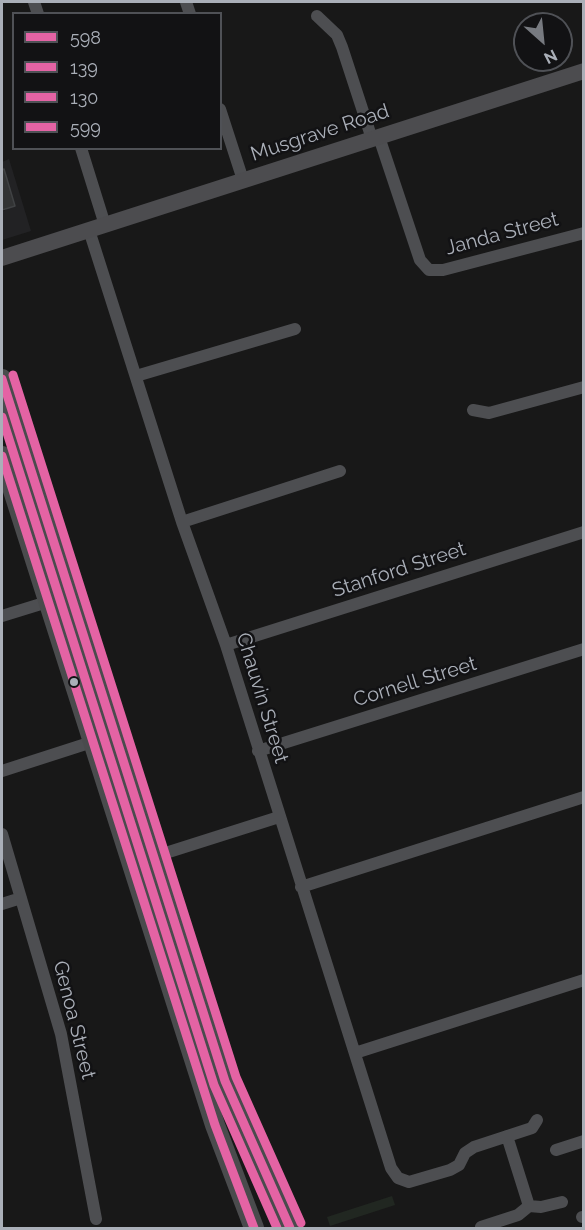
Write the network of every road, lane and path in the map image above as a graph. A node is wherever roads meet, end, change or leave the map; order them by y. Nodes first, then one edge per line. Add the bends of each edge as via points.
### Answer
1 (317, 16) dead end
2 (584, 71) edge
3 (222, 115) edge
4 (376, 138) junction
5 (81, 150) edge
6 (243, 180) junction
7 (97, 228) junction
8 (584, 233) edge
9 (2, 258) edge
10 (295, 329) dead end
11 (136, 376) junction
12 (2, 380) edge
13 (584, 387) edge
14 (473, 410) dead end
15 (2, 456) edge
16 (340, 471) dead end
17 (182, 522) junction
18 (584, 532) edge
19 (70, 595) junction
20 (48, 602) junction
21 (2, 616) edge
22 (226, 645) junction
23 (584, 649) edge
24 (92, 742) junction
25 (258, 751) junction
26 (2, 771) edge
27 (584, 797) edge
28 (279, 817) junction
29 (2, 834) edge
30 (153, 857) junction
31 (131, 864) junction
32 (302, 887) junction
33 (21, 898) junction
34 (2, 904) edge
35 (584, 980) edge
36 (355, 1053) junction
37 (537, 1120) dead end
38 (507, 1136) junction
39 (584, 1141) edge
40 (556, 1150) dead end
41 (562, 1202) dead end
42 (530, 1206) junction
43 (96, 1218) dead end
44 (481, 1227) dead end
45 (254, 1228) edge
46 (290, 1228) edge

1 - 4 street via 337,35
2 - 4 street, Musgrave Road
3 - 6 street
4 - 6 street, Musgrave Road
4 - 8 street, Janda Street via 420,260 429,270 443,270
5 - 7 street, Chauvin Street
6 - 7 street, Musgrave Road
7 - 9 street, Musgrave Road
7 - 11 street, Chauvin Street
10 - 11 street
11 - 17 street, Chauvin Street
12 - 19 main road
13 - 14 street via 489,413
15 - 20 main road
16 - 17 street
17 - 22 street, Chauvin Street
18 - 22 street, Stanford Street
19 - 20 street
19 - 30 main road
20 - 21 street
20 - 24 main road
22 - 25 street, Chauvin Street
23 - 25 street, Cornell Street
24 - 26 street
24 - 31 main road
25 - 28 street, Chauvin Street
27 - 32 street
28 - 30 street
28 - 32 street, Chauvin Street
29 - 33 street, Genoa Street
30 - 31 street
30 - 46 main road via 233,1102
31 - 45 main road via 228,1166
32 - 36 street, Chauvin Street
33 - 34 street
33 - 43 street, Genoa Street via 65,1050
35 - 36 street
36 - 38 street, Chauvin Street via 391,1168 398,1178 409,1182 450,1170 474,1147
37 - 38 street via 532,1128
38 - 42 street
39 - 40 street
41 - 42 street
42 - 44 street via 518,1215

